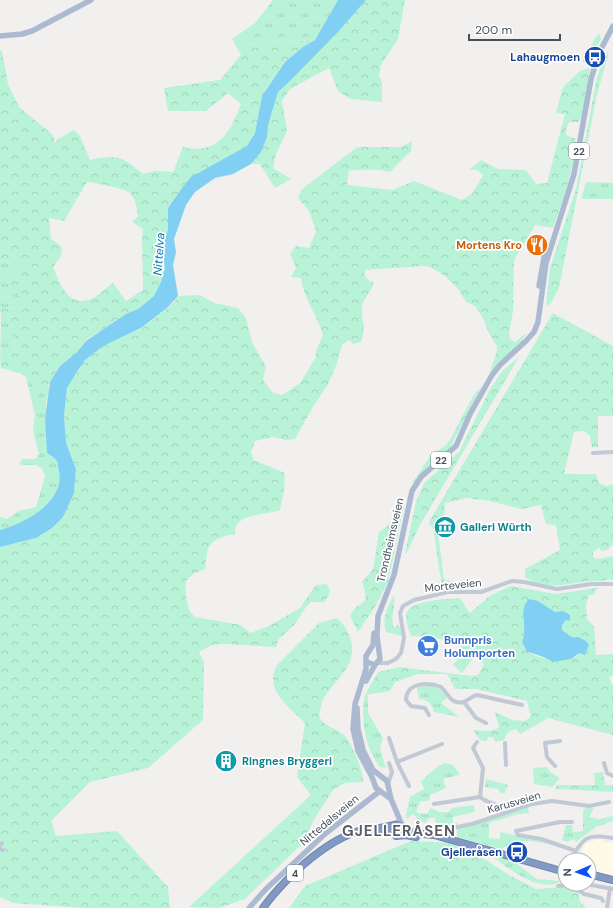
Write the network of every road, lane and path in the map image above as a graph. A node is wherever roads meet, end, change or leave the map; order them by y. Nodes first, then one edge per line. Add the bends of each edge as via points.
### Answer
1 (91, 0) edge
2 (613, 26) edge
3 (612, 34) edge
4 (0, 36) edge
5 (613, 452) edge
6 (593, 453) dead end
7 (613, 584) edge
8 (386, 595) junction
9 (370, 652) junction
10 (378, 660) junction
11 (367, 662) junction
12 (464, 702) junction
13 (522, 704) dead end
14 (429, 715) dead end
15 (486, 723) dead end
16 (389, 738) dead end
17 (560, 741) dead end
18 (477, 742) dead end
19 (506, 743) dead end
20 (442, 744) dead end
21 (397, 762) junction
22 (604, 763) dead end
23 (506, 765) dead end
24 (555, 766) dead end
25 (613, 776) edge
26 (382, 779) junction
27 (375, 785) junction
28 (387, 785) junction
29 (409, 786) dead end
30 (381, 791) junction
31 (480, 796) junction
32 (370, 798) junction
33 (390, 798) junction
34 (609, 802) dead end
35 (434, 804) dead end
36 (397, 814) junction
37 (503, 814) junction
38 (572, 822) dead end
39 (394, 828) junction
40 (448, 829) dead end
41 (373, 830) junction
42 (403, 830) junction
43 (416, 837) junction
44 (442, 838) junction
45 (613, 838) edge
46 (500, 852) junction
47 (569, 852) edge
48 (577, 852) edge
49 (557, 866) edge
50 (557, 870) edge
51 (597, 876) edge
52 (613, 880) edge
53 (597, 881) edge
54 (597, 885) edge
55 (612, 887) edge
56 (581, 892) edge
57 (603, 901) dead end
58 (249, 908) edge
59 (263, 908) edge
60 (607, 908) edge

1 - 4 main road via 32,31
2 - 3 main road, Trondheimsveien / 22
3 - 8 main road, Trondheimsveien / 22 via 594,67 575,169 545,268 539,319 534,332 492,375 456,446 415,484 409,500 394,575
5 - 6 street
7 - 10 street, Morteveien via 557,589 512,581 481,592 448,592 414,600 405,604 400,611 404,635 404,646 400,656 392,661
8 - 9 main road, Trondheimsveien / 22 via 377,611 374,642
8 - 10 main road, Trondheimsveien / 22 via 378,620
9 - 10 main road via 375,651
9 - 11 main road, 22 via 366,656
10 - 11 main road
10 - 26 main road via 366,680 359,699 357,720 359,740 365,755 373,770
11 - 27 main road, 22 via 355,704 353,724 358,751
12 - 13 street via 477,695
12 - 14 street via 452,700 438,685 416,686 408,693 406,700 411,706 425,708
12 - 15 street via 476,718
16 - 21 street
17 - 24 street via 545,743 547,757
18 - 31 street via 473,748 483,768
19 - 23 street
20 - 21 street
21 - 29 street
22 - 25 street via 607,773
26 - 27 main road via 377,780
26 - 28 main road
26 - 28 street via 389,773 389,763 392,772
27 - 30 main road, 22
27 - 32 main road, Nittedalsveien
28 - 30 main road, Nittedalsveien
28 - 33 main road
30 - 32 main road, Nittedalsveien
30 - 33 main road, 22
31 - 35 street
31 - 37 street via 496,804
32 - 58 main road, Nittedalsveien via 326,833
33 - 36 main road
34 - 37 street, Karusveien via 589,806 552,801 532,804
36 - 39 main road
36 - 42 main road
37 - 40 street, Karusveien
38 - 47 street via 516,831 518,835 541,839
39 - 41 highway, 4
39 - 42 highway, 4
39 - 42 highway, 4 via 396,836
41 - 43 highway, 4 via 396,840
41 - 59 highway, 4 via 347,835 327,846 280,887
42 - 43 highway, 4
42 - 44 highway, 4
43 - 44 highway, 4
44 - 46 highway, 4
45 - 48 street via 592,836 582,842
46 - 49 highway, 4
46 - 50 highway, 4
51 - 52 highway
53 - 55 highway
54 - 55 street
55 - 60 street
56 - 57 street via 601,898

